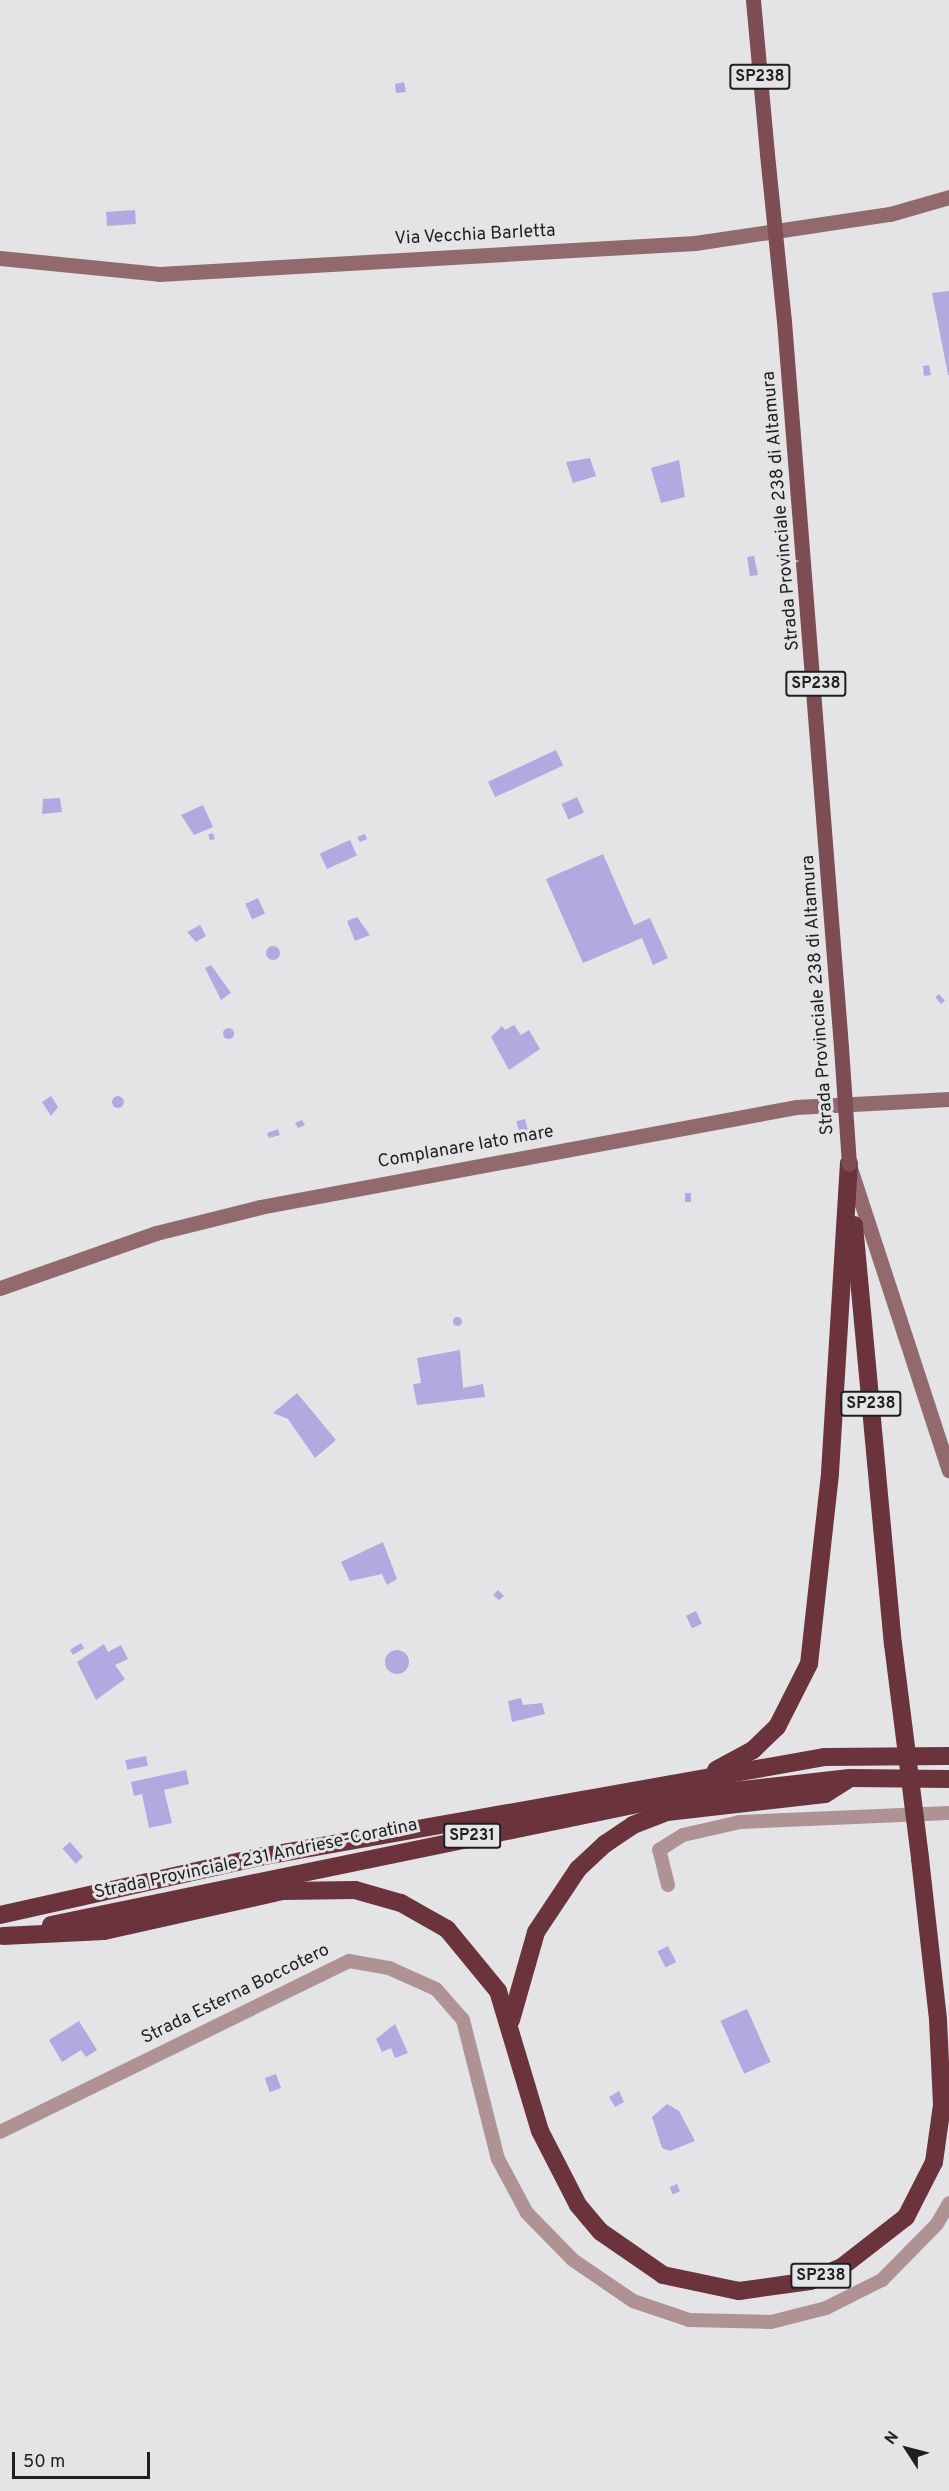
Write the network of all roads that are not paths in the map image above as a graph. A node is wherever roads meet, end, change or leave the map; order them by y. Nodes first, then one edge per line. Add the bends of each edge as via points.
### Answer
1 (753, 0) edge
2 (949, 197) edge
3 (0, 258) edge
4 (949, 1099) edge
5 (849, 1164) junction
6 (0, 1288) edge
7 (949, 1470) edge
8 (948, 1755) edge
9 (849, 1778) junction
10 (949, 1779) edge
11 (620, 1793) junction
12 (949, 1813) edge
13 (668, 1885) dead end
14 (0, 1915) edge
15 (2, 1936) edge
16 (511, 2020) junction
17 (0, 2132) edge
18 (949, 2203) edge

1 - 5 main road, Strada Provinciale 238 di Altamura / SP238, bridge via 784,321
2 - 3 street, Via Vecchia Barletta via 890,214 695,243 159,274
4 - 6 street, Complanare lato mare via 796,1107 295,1200 156,1233
5 - 7 street
5 - 11 highway via 831,1473 809,1664 777,1727 753,1750 723,1769
5 - 16 highway, SP238, bridge via 893,1644 938,2019 942,2105 934,2162 906,2217 843,2266 810,2282 739,2291 699,2286 663,2275 601,2232 557,2171 540,2131
8 - 11 highway, Strada Provinciale 231 Andriese-Coratina / SP231 via 825,1757
9 - 10 highway, Strada Provinciale 231 Andriese-Coratina / SP231
9 - 15 highway, Strada Provinciale 231 Andriese-Coratina / SP231 via 662,1799
9 - 16 highway via 825,1794 667,1812 633,1825 604,1844 578,1869 536,1932
11 - 14 highway, Strada Provinciale 231 Andriese-Coratina / SP231 via 265,1856
12 - 13 street via 740,1822 683,1834 659,1850
15 - 16 highway via 104,1930 283,1891 355,1890 401,1903 447,1929 484,1967
17 - 18 street, Strada Esterna Boccotero via 349,1961 389,1968 436,1989 463,2020 498,2159 527,2213 573,2260 633,2301 689,2320 771,2322 826,2308 882,2280 937,2224

